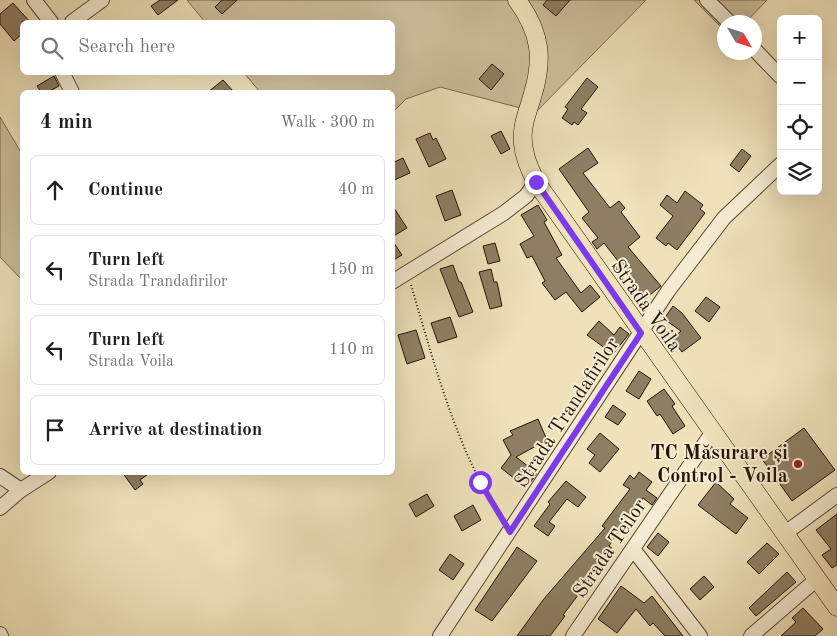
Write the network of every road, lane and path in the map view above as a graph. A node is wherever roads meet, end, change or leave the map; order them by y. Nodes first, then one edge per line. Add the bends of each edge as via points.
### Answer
1 (34, 0) edge
2 (102, 0) edge
3 (517, 0) edge
4 (707, 0) edge
5 (721, 15) edge
6 (49, 20) edge
7 (75, 20) edge
8 (762, 58) edge
9 (777, 73) edge
10 (64, 75) edge
11 (71, 90) edge
12 (777, 168) edge
13 (536, 182) junction
14 (408, 273) junction
15 (395, 280) edge
16 (641, 333) junction
17 (712, 433) junction
18 (44, 475) edge
19 (0, 476) edge
20 (21, 490) junction
21 (837, 495) edge
22 (0, 508) edge
23 (510, 532) junction
24 (784, 534) junction
25 (633, 549) junction
26 (816, 579) junction
27 (837, 608) edge
28 (440, 636) edge
29 (573, 636) edge
30 (700, 636) edge
31 (751, 636) edge

1 - 6 street
2 - 7 street
3 - 13 main road, Strada Voila via 534,27 539,46 537,80 523,130 524,152
4 - 5 street
8 - 9 street
10 - 11 street
12 - 16 street, Strada Trandafirilor via 724,218 668,291
13 - 14 street via 526,196 504,213
13 - 16 main road, Strada Voila
14 - 15 street
14 - 23 path via 450,414 480,482
16 - 17 main road, Strada Voila
16 - 23 street, Strada Trandafirilor
17 - 24 main road, Strada Voila
17 - 25 street, Strada Teilor
18 - 20 street
19 - 20 street
20 - 22 street
21 - 24 street
23 - 28 street, Strada Trandafirilor
24 - 26 main road, Strada Voila
25 - 29 street, Strada Teilor
25 - 30 street
26 - 27 main road, Strada Voila
26 - 31 street

